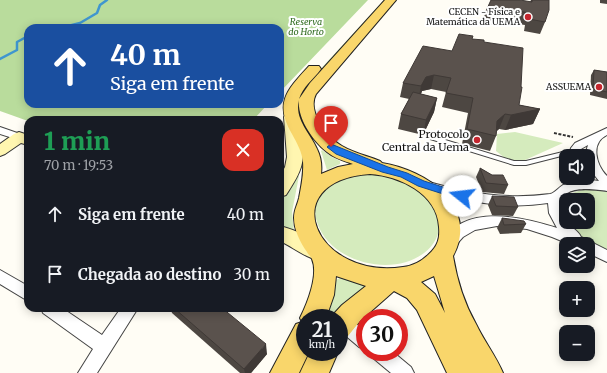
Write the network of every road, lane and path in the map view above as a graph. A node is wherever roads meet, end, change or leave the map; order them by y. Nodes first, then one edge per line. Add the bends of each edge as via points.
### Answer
1 (379, 0) edge
2 (391, 0) edge
3 (291, 117) junction
4 (0, 130) edge
5 (603, 133) edge
6 (429, 137) dead end
7 (24, 139) edge
8 (577, 149) edge
9 (0, 151) edge
10 (559, 157) edge
11 (385, 170) junction
12 (607, 182) edge
13 (284, 184) edge
14 (421, 184) junction
15 (564, 185) edge
16 (607, 188) edge
17 (559, 193) junction
18 (306, 202) junction
19 (559, 220) edge
20 (566, 229) edge
21 (284, 235) edge
22 (568, 237) edge
23 (574, 237) edge
24 (445, 249) junction
25 (595, 250) edge
26 (322, 254) junction
27 (607, 256) edge
28 (393, 278) junction
29 (3, 281) edge
30 (24, 292) edge
31 (316, 309) edge
32 (55, 312) edge
33 (127, 312) edge
34 (348, 317) edge
35 (105, 347) junction
36 (296, 350) edge
37 (320, 361) edge
38 (390, 361) edge
39 (87, 373) edge
40 (284, 373) edge
41 (314, 373) edge
42 (405, 373) edge
43 (462, 373) edge
44 (489, 373) edge

1 - 3 main road via 296,89 290,105
2 - 11 main road via 315,86 306,102 308,115 328,144 339,152
3 - 13 street via 295,157
3 - 18 main road via 310,152 312,162 311,186
4 - 7 street
5 - 8 street via 579,145
5 - 12 street via 590,149 591,163 595,171
6 - 10 lane via 514,163
7 - 9 street
11 - 14 main road via 404,175
11 - 18 main road via 355,169 336,174 321,183
14 - 17 street via 462,196 503,202 528,201
14 - 24 main road via 438,198 445,208 451,231
15 - 17 street
16 - 17 street via 586,184 573,186
17 - 19 street via 554,207
18 - 26 main road via 304,225 310,240
20 - 23 street
21 - 26 street
22 - 24 street via 538,226 492,221 472,225 462,231
24 - 28 main road via 430,266
24 - 44 main road via 443,268 451,296
25 - 27 street
26 - 28 main road via 350,272 366,277
26 - 31 main road via 326,269 324,287
28 - 34 main road
28 - 43 main road via 415,291 426,302
29 - 30 street
32 - 35 street
33 - 35 street
35 - 39 street
36 - 40 main road
37 - 41 main road
38 - 42 street

